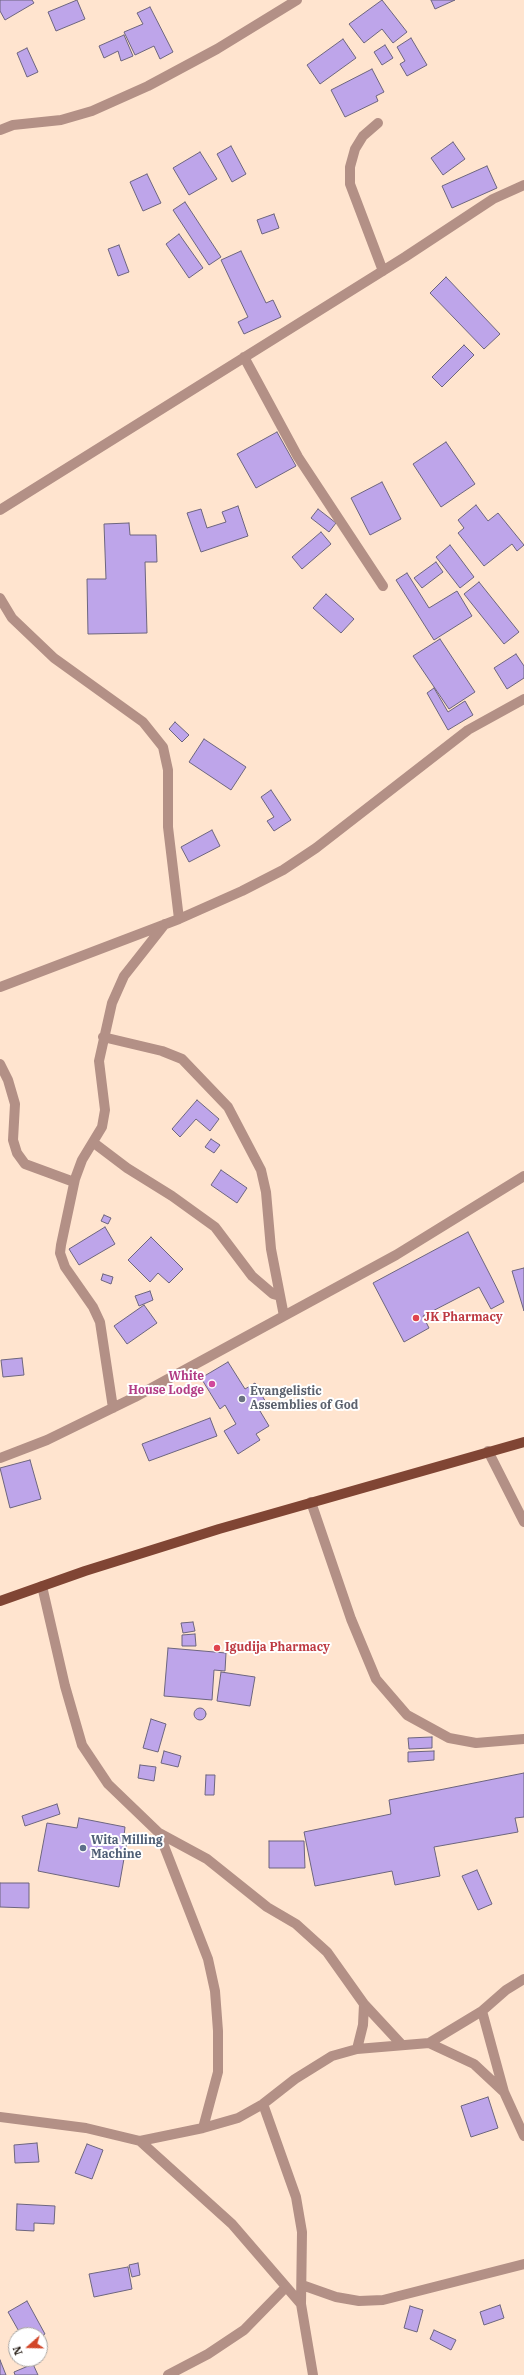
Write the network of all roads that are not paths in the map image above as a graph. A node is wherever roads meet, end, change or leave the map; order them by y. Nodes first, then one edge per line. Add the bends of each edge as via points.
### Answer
1 (297, 0) edge
2 (378, 123) dead end
3 (0, 130) edge
4 (524, 185) edge
5 (382, 271) junction
6 (244, 357) junction
7 (0, 510) edge
8 (383, 586) dead end
9 (0, 598) edge
10 (524, 699) edge
11 (179, 919) junction
12 (165, 924) junction
13 (0, 987) edge
14 (103, 1037) junction
15 (0, 1064) edge
16 (94, 1143) junction
17 (524, 1176) edge
18 (74, 1182) junction
19 (280, 1296) junction
20 (284, 1316) junction
21 (113, 1408) junction
22 (524, 1442) edge
23 (488, 1451) junction
24 (0, 1458) edge
25 (311, 1502) junction
26 (524, 1522) edge
27 (42, 1586) junction
28 (0, 1602) edge
29 (524, 1739) edge
30 (159, 1833) junction
31 (524, 1979) edge
32 (364, 2004) junction
33 (482, 2011) junction
34 (429, 2043) junction
35 (402, 2045) junction
36 (357, 2049) junction
37 (504, 2092) junction
38 (263, 2104) junction
39 (0, 2117) edge
40 (204, 2128) junction
41 (524, 2136) edge
42 (140, 2141) junction
43 (524, 2264) edge
44 (302, 2285) junction
45 (286, 2287) junction
46 (301, 2304) junction
47 (168, 2375) edge
48 (313, 2375) edge

1 - 3 street via 162,79 99,108 61,120 13,125
2 - 5 street via 363,136 355,149 350,167 350,184
4 - 5 street via 493,199
5 - 6 street
6 - 7 street
6 - 8 street via 298,457
9 - 11 street via 12,618 42,647 143,722 163,747 168,770 168,827
10 - 11 street via 468,730 316,848 283,870
11 - 12 street
12 - 13 street
12 - 14 street via 124,976 112,1003
14 - 16 street via 99,1061 105,1110 102,1127
14 - 19 street via 162,1051 182,1059 228,1107 261,1170
15 - 18 street via 15,1104 13,1140 17,1153 25,1164
16 - 18 street via 82,1160
16 - 19 street via 215,1228 252,1276 273,1294
17 - 20 street via 396,1255
18 - 21 street via 60,1253 65,1267 93,1307 100,1322
19 - 20 street
20 - 21 street
21 - 24 street via 47,1440
22 - 23 main road
23 - 25 main road
23 - 26 street
25 - 27 main road
25 - 29 street via 351,1619 376,1679 407,1715 449,1738 476,1743
27 - 28 main road
27 - 30 street via 65,1686 82,1745 108,1784
30 - 32 street via 207,1860 267,1907 296,1924 327,1952
30 - 40 street via 208,1959 215,1991 218,2072
31 - 33 street via 506,1990
32 - 35 street
32 - 36 street via 363,2025
33 - 34 street
33 - 37 street
34 - 35 street
34 - 37 street via 474,2064
35 - 36 street
36 - 38 street via 332,2056 295,2079
37 - 41 street
38 - 40 street via 238,2118
38 - 44 street via 296,2197 302,2232
39 - 42 street via 86,2128
40 - 42 street
42 - 45 street via 232,2224
43 - 44 street via 383,2300 359,2301 336,2297
44 - 46 street
45 - 46 street
45 - 47 street via 244,2330 208,2354
46 - 48 street

